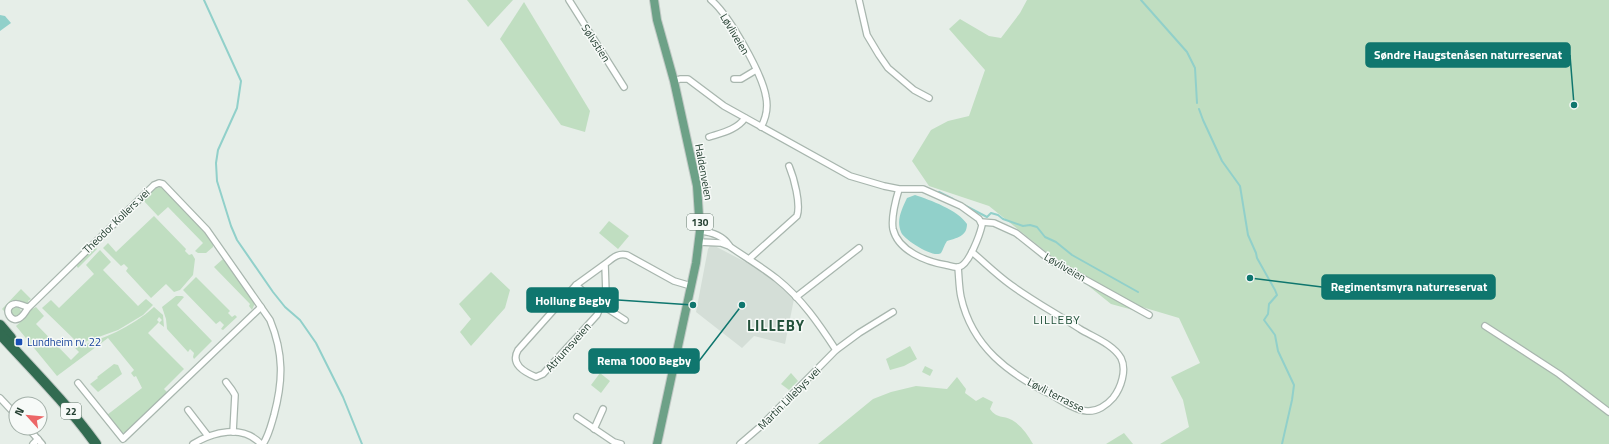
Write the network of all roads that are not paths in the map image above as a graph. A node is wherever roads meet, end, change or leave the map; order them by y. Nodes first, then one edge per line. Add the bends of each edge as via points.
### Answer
1 (569, 0) edge
2 (654, 0) edge
3 (711, 0) edge
4 (859, 0) edge
5 (756, 70) junction
6 (734, 79) dead end
7 (674, 82) junction
8 (624, 86) dead end
9 (929, 98) dead end
10 (745, 118) junction
11 (762, 127) junction
12 (709, 137) dead end
13 (789, 166) dead end
14 (899, 189) junction
15 (981, 222) junction
16 (700, 231) junction
17 (699, 242) junction
18 (729, 246) junction
19 (859, 248) dead end
20 (972, 252) junction
21 (749, 259) junction
22 (605, 264) junction
23 (958, 267) junction
24 (576, 285) junction
25 (691, 286) junction
26 (796, 297) junction
27 (261, 306) junction
28 (602, 306) junction
29 (29, 307) dead end
30 (893, 312) dead end
31 (1149, 315) dead end
32 (625, 320) dead end
33 (0, 325) edge
34 (1485, 326) dead end
35 (0, 334) edge
36 (836, 350) junction
37 (44, 380) junction
38 (226, 382) dead end
39 (78, 383) dead end
40 (0, 398) edge
41 (8, 406) edge
42 (602, 409) dead end
43 (188, 410) dead end
44 (1609, 412) edge
45 (577, 417) dead end
46 (594, 429) junction
47 (233, 432) junction
48 (208, 436) junction
49 (40, 441) edge
50 (33, 444) edge
51 (96, 444) edge
52 (193, 444) edge
53 (262, 444) edge
54 (621, 444) edge
55 (657, 444) edge
56 (740, 444) edge

1 - 8 street, Sølvstien
2 - 7 main road, Haldenveien / 130
3 - 5 street, Løvliveien via 725,14
4 - 9 street via 867,35 883,61 914,90
5 - 6 street
5 - 11 street, Løvliveien via 764,85 766,99 766,115
7 - 10 street via 688,79 714,100
7 - 16 main road, Haldenveien / 130 via 697,186
10 - 11 street
10 - 12 street via 741,124
11 - 14 street via 850,176
13 - 21 street via 798,198 797,216
14 - 15 street via 923,189 960,206
14 - 23 street via 893,228 900,241 915,255 936,263
15 - 20 street via 981,230
15 - 31 street, Løvliveien via 994,223 1016,233 1050,260
16 - 17 main road, Haldenveien / 130
16 - 18 street via 717,234 725,239
17 - 18 street
17 - 25 main road, Haldenveien / 130
18 - 21 street
19 - 26 street
20 - 23 street
20 - 23 street, Løvli terrasse via 1011,285 1118,354 1123,363 1122,378 1108,405 1091,411 1079,409 1014,373 992,355 976,336 965,312
21 - 26 street via 777,279
22 - 24 street, Atriumsveien
22 - 25 street, Atriumsveien via 616,255 627,255 674,281
22 - 28 street, Atriumsveien via 606,294
24 - 28 street
24 - 28 street, Atriumsveien via 518,350 515,360 521,369 536,377 544,374 597,316
25 - 55 main road, Haldenveien / 130
26 - 36 street via 816,320
27 - 29 street, Theodor Kollers vei via 207,230 163,184 159,183 134,204
27 - 39 street via 123,439
27 - 53 street, Theodor Kollers vei via 270,320 280,347 281,368 279,395 269,435
28 - 32 street
30 - 36 street, Martin Lillebys vei
33 - 37 highway, 22
34 - 44 street via 1559,374
35 - 37 highway, 22
36 - 56 street, Martin Lillebys vei
37 - 51 highway, 22
38 - 47 street via 235,395
40 - 41 street
42 - 46 street
43 - 48 street
45 - 46 street
46 - 54 street
47 - 48 street
47 - 53 street via 254,438
48 - 52 street
49 - 50 street

